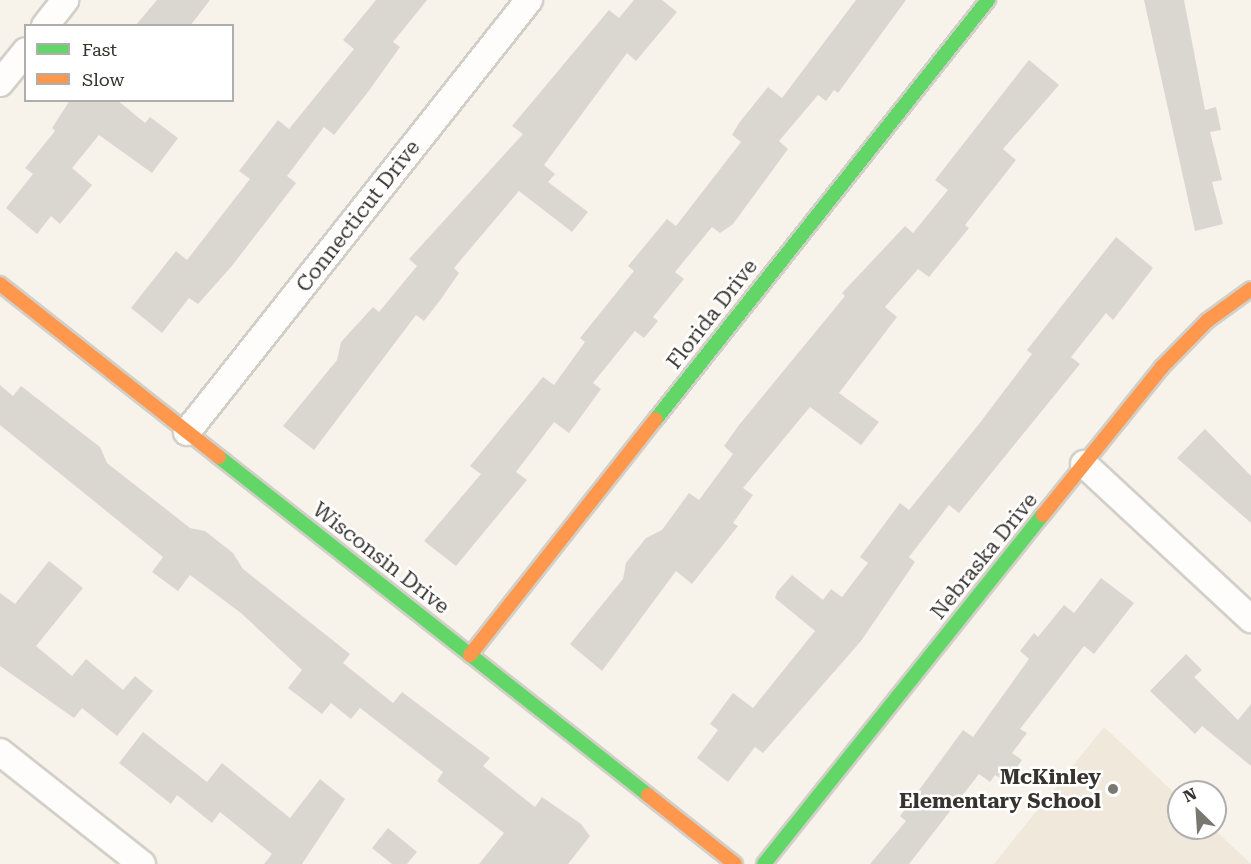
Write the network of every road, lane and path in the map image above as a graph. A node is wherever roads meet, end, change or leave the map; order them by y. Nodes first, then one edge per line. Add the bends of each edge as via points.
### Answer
1 (65, 0) edge
2 (529, 0) edge
3 (988, 0) edge
4 (47, 24) edge
5 (24, 53) edge
6 (0, 83) edge
7 (0, 284) edge
8 (1251, 289) edge
9 (188, 432) junction
10 (1084, 464) junction
11 (1251, 619) edge
12 (470, 655) junction
13 (0, 752) edge
14 (142, 864) edge
15 (735, 864) edge
16 (764, 864) edge

1 - 4 street
2 - 9 street, Connecticut Drive
3 - 12 street, Florida Drive
5 - 6 street
7 - 9 street, Wisconsin Drive
8 - 10 street, Nebraska Drive via 1206,321 1161,368
9 - 12 street, Wisconsin Drive
10 - 11 street
10 - 16 street, Nebraska Drive
12 - 15 street, Wisconsin Drive
13 - 14 street

